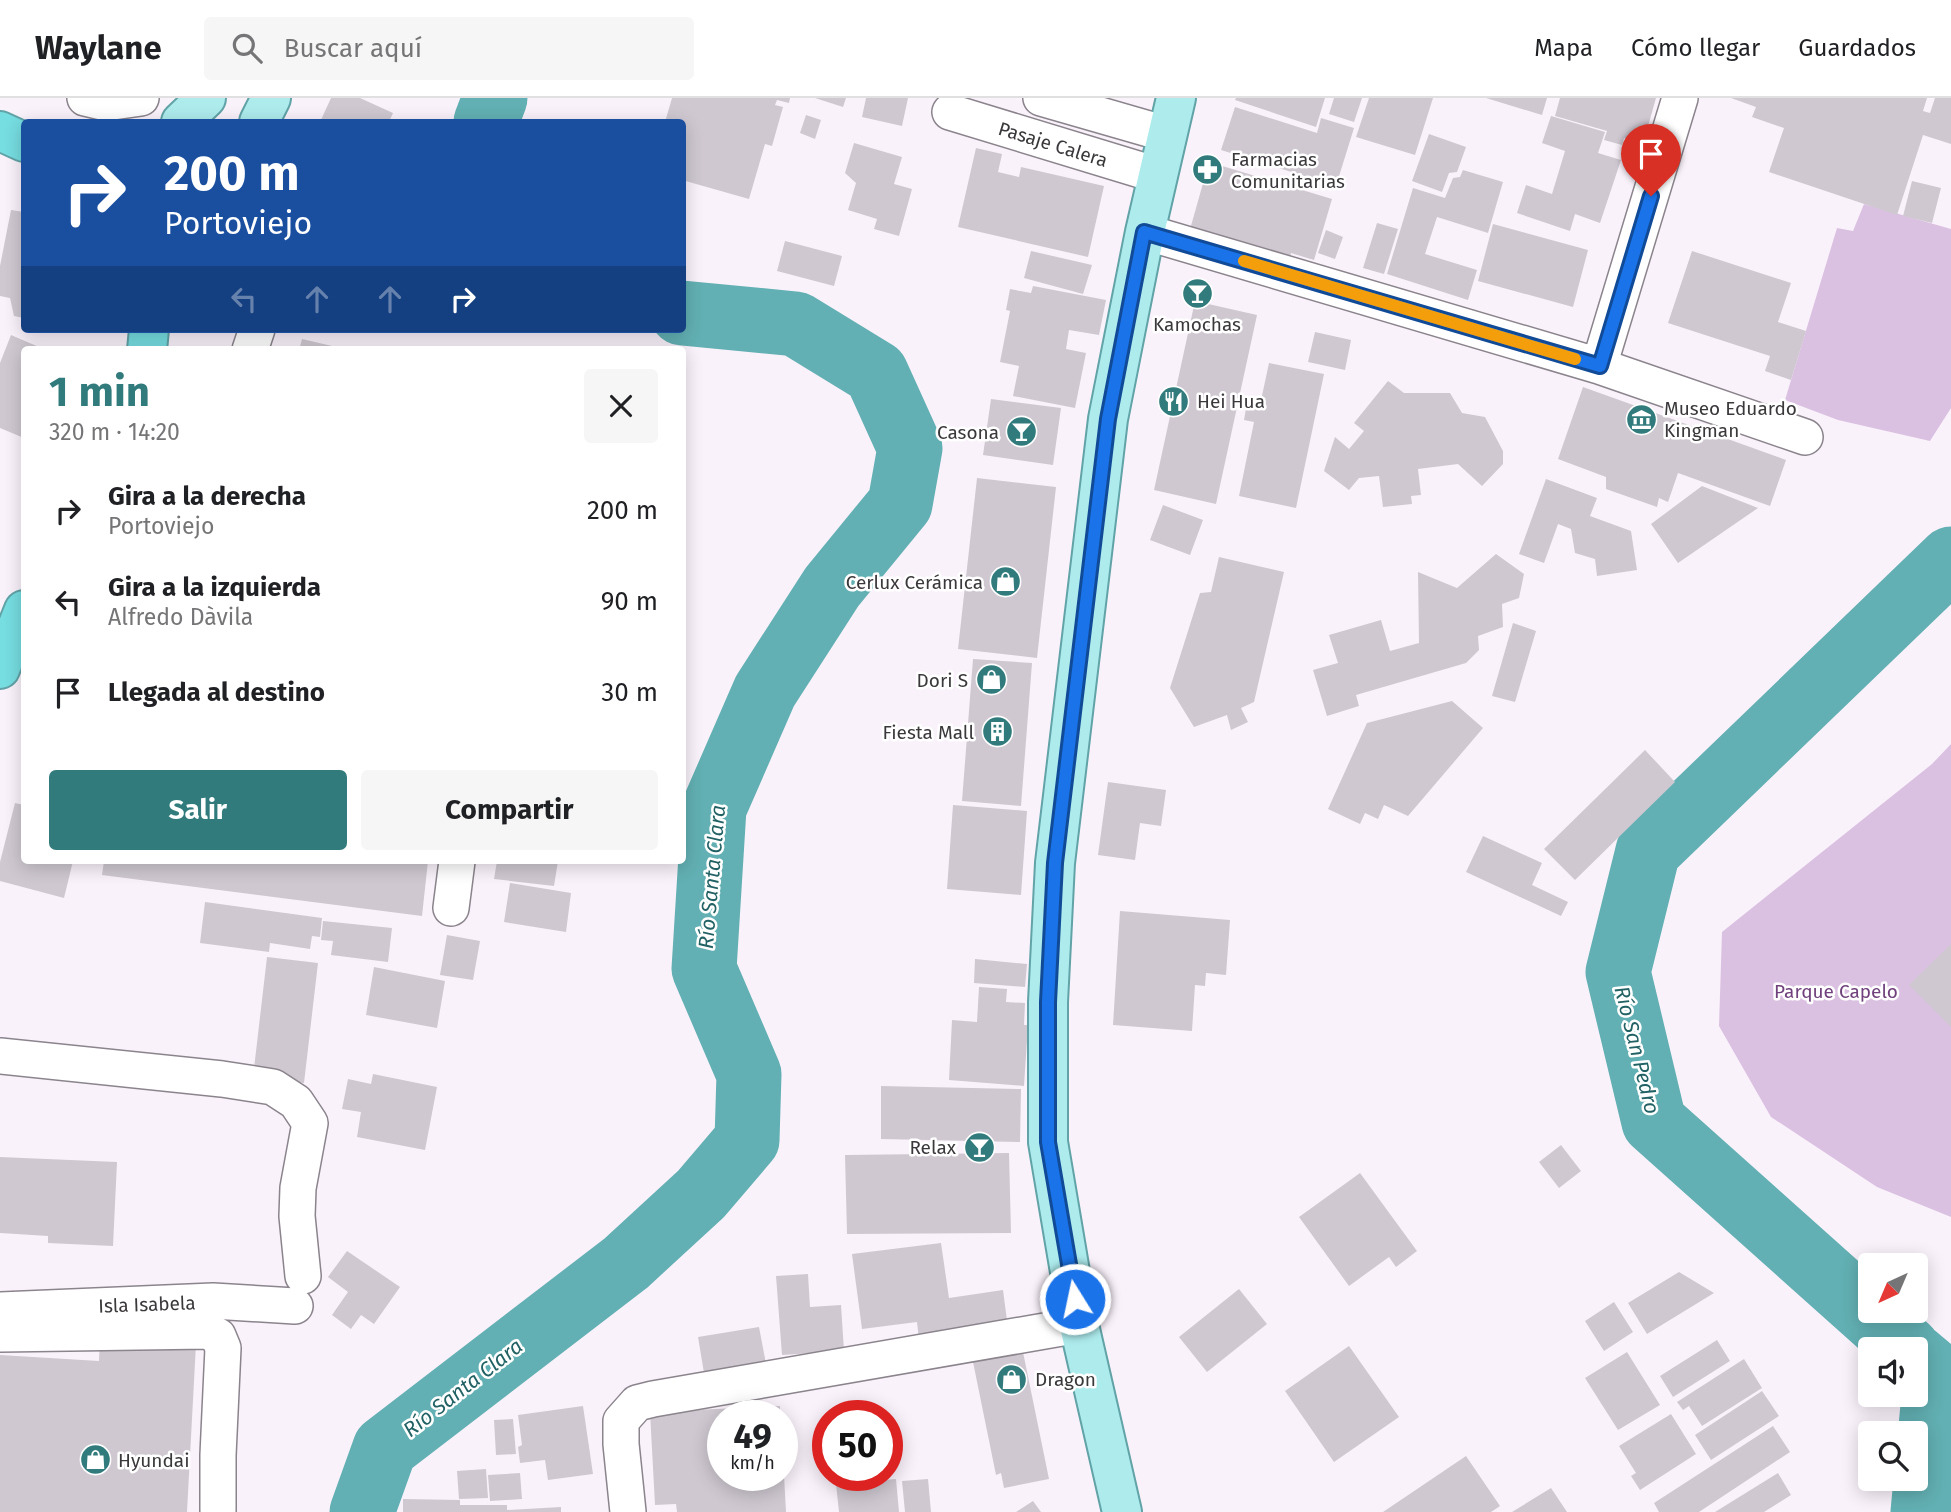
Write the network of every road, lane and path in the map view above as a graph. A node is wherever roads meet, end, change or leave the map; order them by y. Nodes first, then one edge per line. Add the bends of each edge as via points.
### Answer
1 (85, 98) edge
2 (141, 98) edge
3 (206, 98) edge
4 (271, 98) edge
5 (1041, 98) edge
6 (1680, 98) edge
7 (950, 112) dead end
8 (1171, 116) edge
9 (184, 119) edge
10 (260, 119) edge
11 (0, 131) edge
12 (21, 141) edge
13 (1157, 175) junction
14 (1144, 232) junction
15 (1600, 366) junction
16 (1805, 437) dead end
17 (21, 617) edge
18 (0, 669) edge
19 (457, 864) edge
20 (451, 908) dead end
21 (0, 1056) edge
22 (0, 1310) edge
23 (1080, 1325) junction
24 (0, 1334) edge
25 (218, 1510) edge
26 (628, 1512) edge
27 (1122, 1512) edge

1 - 2 street via 106,103
3 - 9 main road
4 - 10 main road
5 - 8 street
6 - 15 street
7 - 13 street, Pasaje Calera
8 - 13 main road
11 - 12 highway
13 - 14 main road
14 - 15 street
14 - 23 main road via 1108,419 1055,863 1048,1002 1048,1142
15 - 16 street
17 - 18 highway
19 - 20 street
21 - 22 street, Isla Isabela via 273,1087 296,1102 310,1123 298,1188 299,1291 213,1301
23 - 26 street via 637,1404 621,1421
23 - 27 main road
24 - 25 street via 207,1331 218,1336 223,1348

